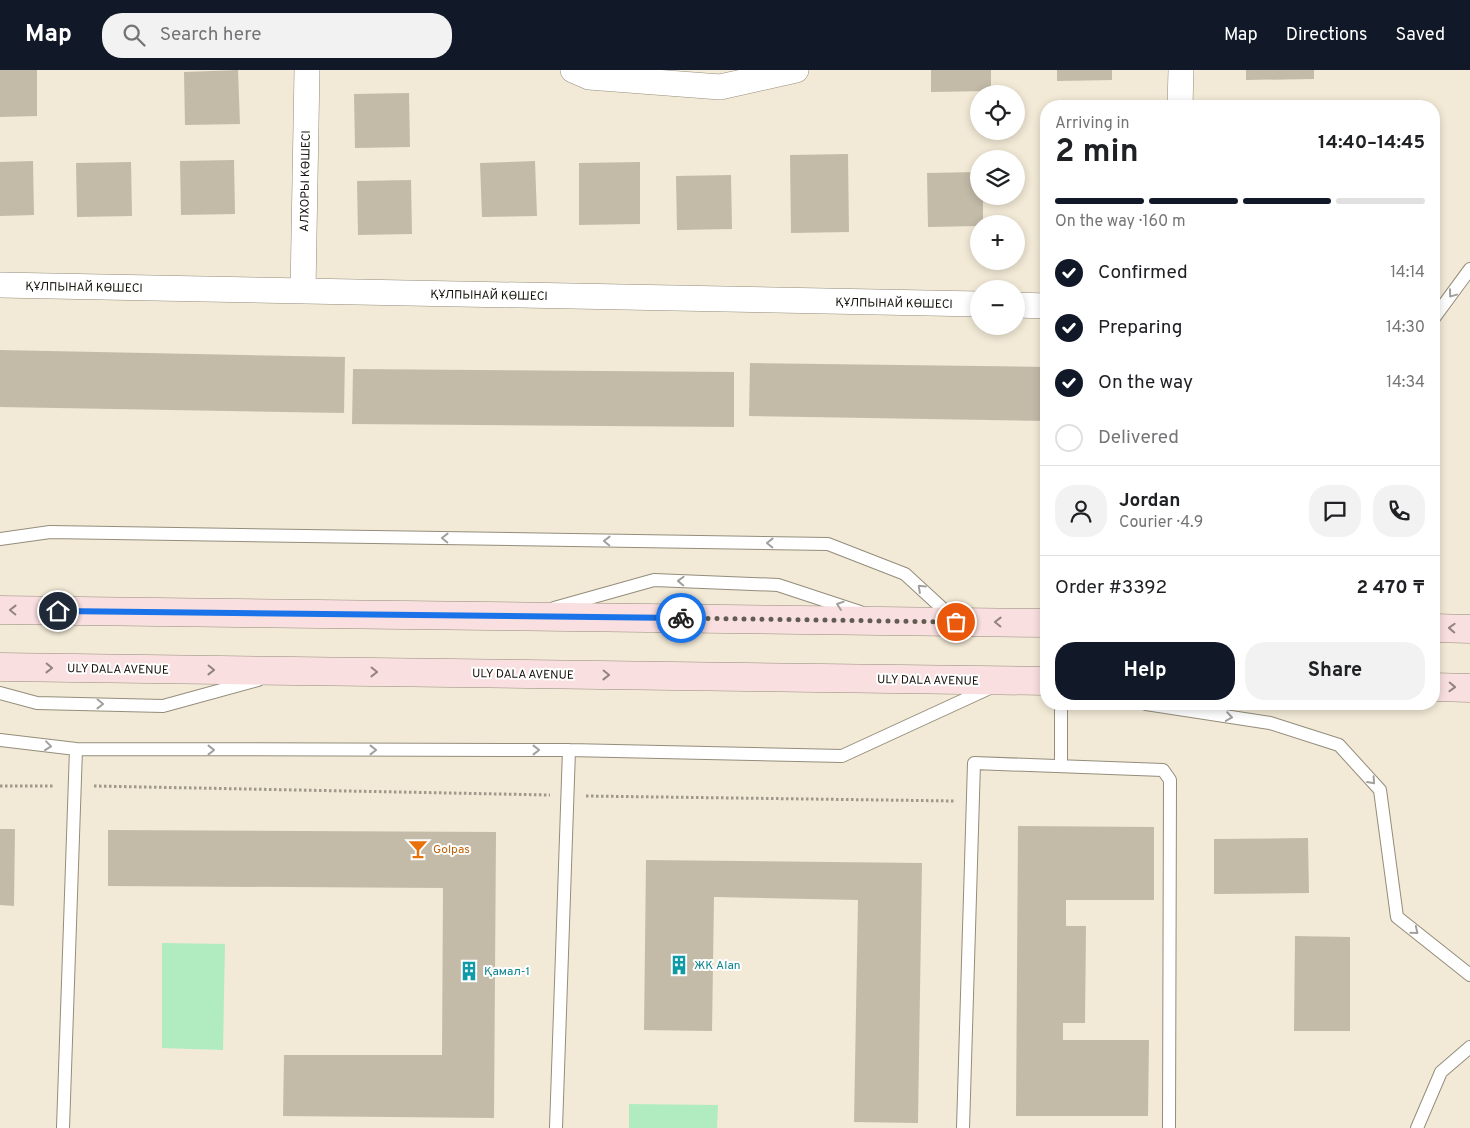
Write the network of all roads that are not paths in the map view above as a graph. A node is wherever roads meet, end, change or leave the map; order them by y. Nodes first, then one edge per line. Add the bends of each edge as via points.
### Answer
1 (307, 70) edge
2 (573, 70) edge
3 (796, 70) edge
4 (1181, 70) edge
5 (1180, 100) edge
6 (1470, 269) edge
7 (0, 285) edge
8 (303, 291) junction
9 (970, 304) edge
10 (1025, 305) edge
11 (1040, 306) edge
12 (1440, 310) edge
13 (0, 539) edge
14 (0, 610) edge
15 (523, 616) junction
16 (886, 621) junction
17 (956, 622) junction
18 (1040, 623) edge
19 (1440, 628) edge
20 (1470, 629) edge
21 (0, 667) edge
22 (289, 671) junction
23 (1006, 680) junction
24 (1040, 681) edge
25 (1440, 687) edge
26 (1470, 688) edge
27 (0, 693) edge
28 (1061, 710) edge
29 (1185, 710) edge
30 (0, 740) edge
31 (76, 749) junction
32 (569, 750) junction
33 (1060, 766) junction
34 (1470, 975) edge
35 (1470, 1047) edge
36 (63, 1128) edge
37 (556, 1128) edge
38 (963, 1128) edge
39 (1169, 1128) edge
40 (1418, 1128) edge

1 - 8 street, АЛХОРЫ КӨШЕСІ
2 - 3 street via 589,77 720,87
4 - 5 street
6 -> 12 lane
7 - 8 street, ҚҰЛПЫНАЙ КӨШЕСІ
8 - 9 street, ҚҰЛПЫНАЙ КӨШЕСІ
10 - 11 street
17 -> 13 lane via 905,574 828,544 50,532
15 -> 14 main road
15 - 16 main road
16 -> 15 lane via 778,585 654,580
16 - 17 main road
18 -> 17 main road
20 -> 19 main road
21 -> 22 main road, ULY DALA AVENUE
22 -> 23 main road, ULY DALA AVENUE
27 -> 22 lane via 37,703 163,706
23 - 24 main road, ULY DALA AVENUE
23 - 32 lane via 842,756
25 -> 26 main road
28 - 33 lane
29 -> 34 lane via 1270,723 1340,746 1380,790 1397,916
30 -> 31 lane
31 -> 32 lane
31 - 36 lane
32 - 37 lane
33 - 38 lane via 974,764
33 - 39 lane via 1164,770 1170,780
35 - 40 lane via 1441,1072

